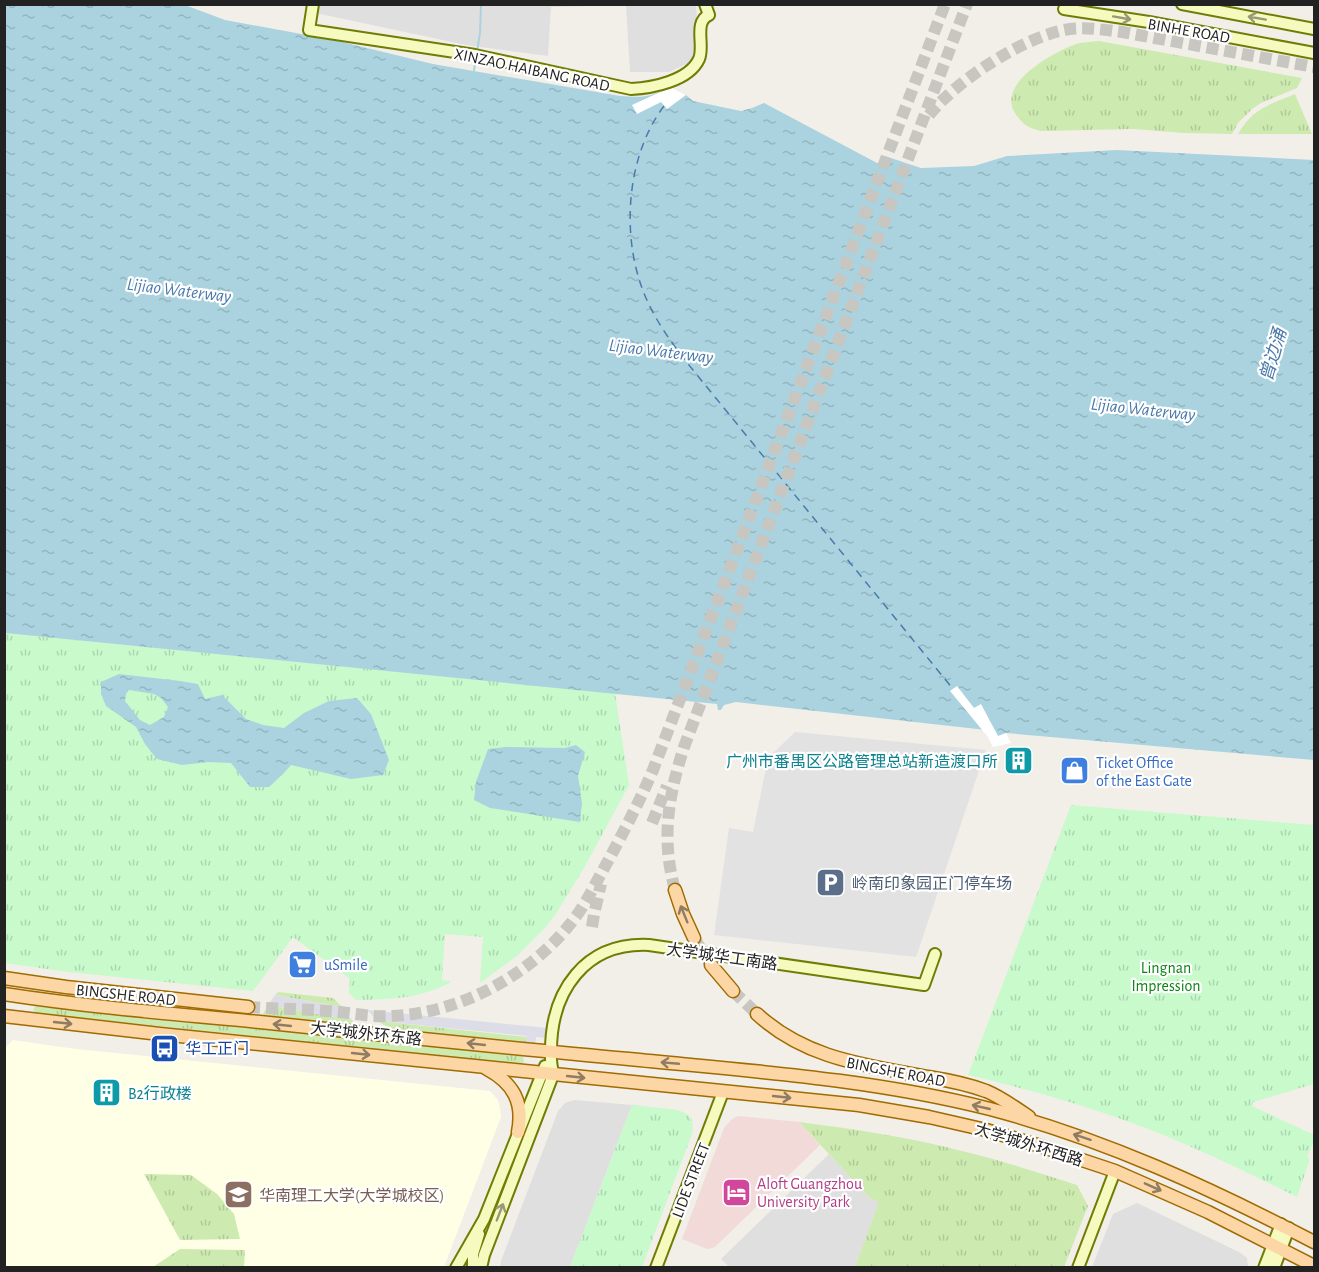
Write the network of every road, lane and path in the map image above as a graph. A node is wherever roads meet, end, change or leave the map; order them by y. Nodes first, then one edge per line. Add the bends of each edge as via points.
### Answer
1 (313, 4) edge
2 (1182, 4) edge
3 (1064, 9) dead end
4 (1096, 9) edge
5 (707, 10) edge
6 (1314, 29) edge
7 (1314, 52) edge
8 (675, 890) tunnel mouth
9 (694, 938) tunnel mouth
10 (935, 954) dead end
11 (711, 965) tunnel mouth
12 (4, 978) edge
13 (733, 990) tunnel mouth
14 (4, 993) edge
15 (31, 998) junction
16 (248, 1007) tunnel mouth
17 (757, 1014) tunnel mouth
18 (4, 1016) edge
19 (29, 1019) junction
20 (550, 1052) junction
21 (480, 1066) junction
22 (728, 1069) joint
23 (547, 1074) junction
24 (723, 1092) junction
25 (1038, 1123) junction
26 (518, 1132) junction
27 (1115, 1171) junction
28 (1235, 1201) junction
29 (484, 1219) junction
30 (1226, 1220) junction
31 (1285, 1226) junction
32 (1314, 1242) edge
33 (1277, 1246) junction
34 (1314, 1266) edge
35 (456, 1268) edge
36 (473, 1268) edge
37 (481, 1268) edge
38 (656, 1268) edge
39 (1078, 1268) edge
40 (1264, 1268) edge
41 (1274, 1268) edge

1 - 5 street, XINZAO HAIBANG ROAD via 309,30 475,55 631,89 651,88 680,77 697,63 701,53 701,22
6 -> 2 street, BINHE ROAD
3 - 4 street, BINHE ROAD
4 -> 7 street, BINHE ROAD
9 -> 8 main road
10 - 20 street, 大学城华工南路 via 924,985 656,946 620,947 590,961 569,982 555,1016
11 - 13 main road
12 - 16 main road, BINGSHE ROAD
14 - 15 main road, 大学城外环东路
15 - 19 main road via 27,1006
20 -> 15 main road, 大学城外环东路
17 - 25 main road, BINGSHE ROAD via 791,1038 830,1056 984,1090
18 - 19 main road, 大学城外环东路
19 -> 21 main road, 大学城外环东路
22 -> 20 main road, 大学城外环东路
20 - 23 street, 大学城华工南路
21 - 23 main road, 大学城外环东路
21 - 26 main road via 496,1074 514,1093 521,1114
25 -> 22 main road, 大学城外环西路 via 898,1089
23 -> 24 main road, 大学城外环东路
23 - 26 street, 大学城华工南路
37 -> 23 street, 大学城华工南路
24 -> 27 main road, 大学城外环西路 via 859,1105 929,1117 1007,1136
24 - 38 street, LIDE STREET
28 -> 25 main road, 大学城外环西路 via 1097,1142
26 - 29 street, 大学城华工南路
27 -> 30 main road, 大学城外环西路
27 - 39 street
28 - 30 main road via 1240,1207 1239,1217
28 - 31 main road, 大学城外环西路
29 - 35 street, 大学城华工南路
29 - 36 street via 473,1254
30 - 33 main road, 大学城外环西路
31 - 32 main road, 大学城外环西路
31 - 33 street
33 - 34 main road, 大学城外环西路
33 - 40 street
33 - 41 street

